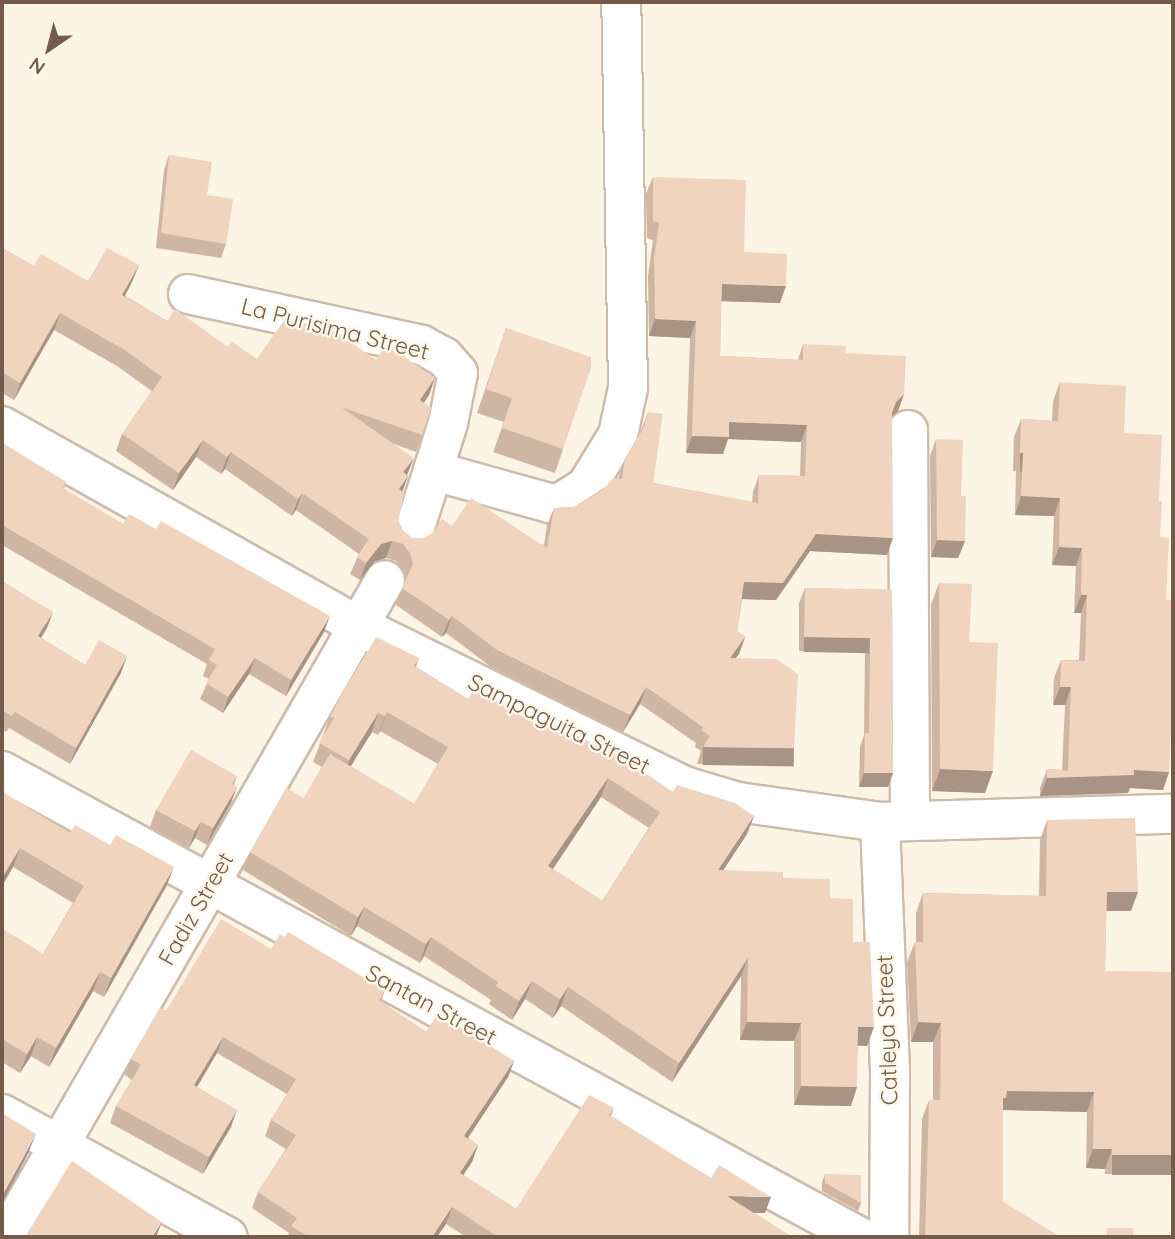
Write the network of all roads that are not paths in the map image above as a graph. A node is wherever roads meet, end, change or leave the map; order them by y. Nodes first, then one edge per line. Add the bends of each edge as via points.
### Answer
1 (621, 2) edge
2 (188, 294) dead end
3 (2, 426) edge
4 (908, 430) dead end
5 (434, 471) junction
6 (413, 534) dead end
7 (385, 580) dead end
8 (357, 625) junction
9 (2, 771) edge
10 (1173, 814) edge
11 (895, 821) junction
12 (209, 885) junction
13 (2, 1115) edge
14 (59, 1146) junction
15 (6, 1237) edge
16 (228, 1237) edge
17 (860, 1237) edge
18 (889, 1237) edge

1 - 5 street via 628,388 618,435 586,487 557,505
2 - 5 street, La Purisima Street via 422,345 444,356 458,373
3 - 8 street, Sampaguita Street
4 - 11 street, Catleya Street
5 - 6 street
7 - 8 street, Fadiz Street
8 - 11 street, Sampaguita Street via 684,786 738,802
8 - 12 street, Fadiz Street
9 - 12 street, Santan Street
10 - 11 street, Sampaguita Street
11 - 18 street, Catleya Street
12 - 14 street, Fadiz Street
12 - 17 street, Santan Street
13 - 14 street
14 - 15 street, Fadiz Street
14 - 16 street

